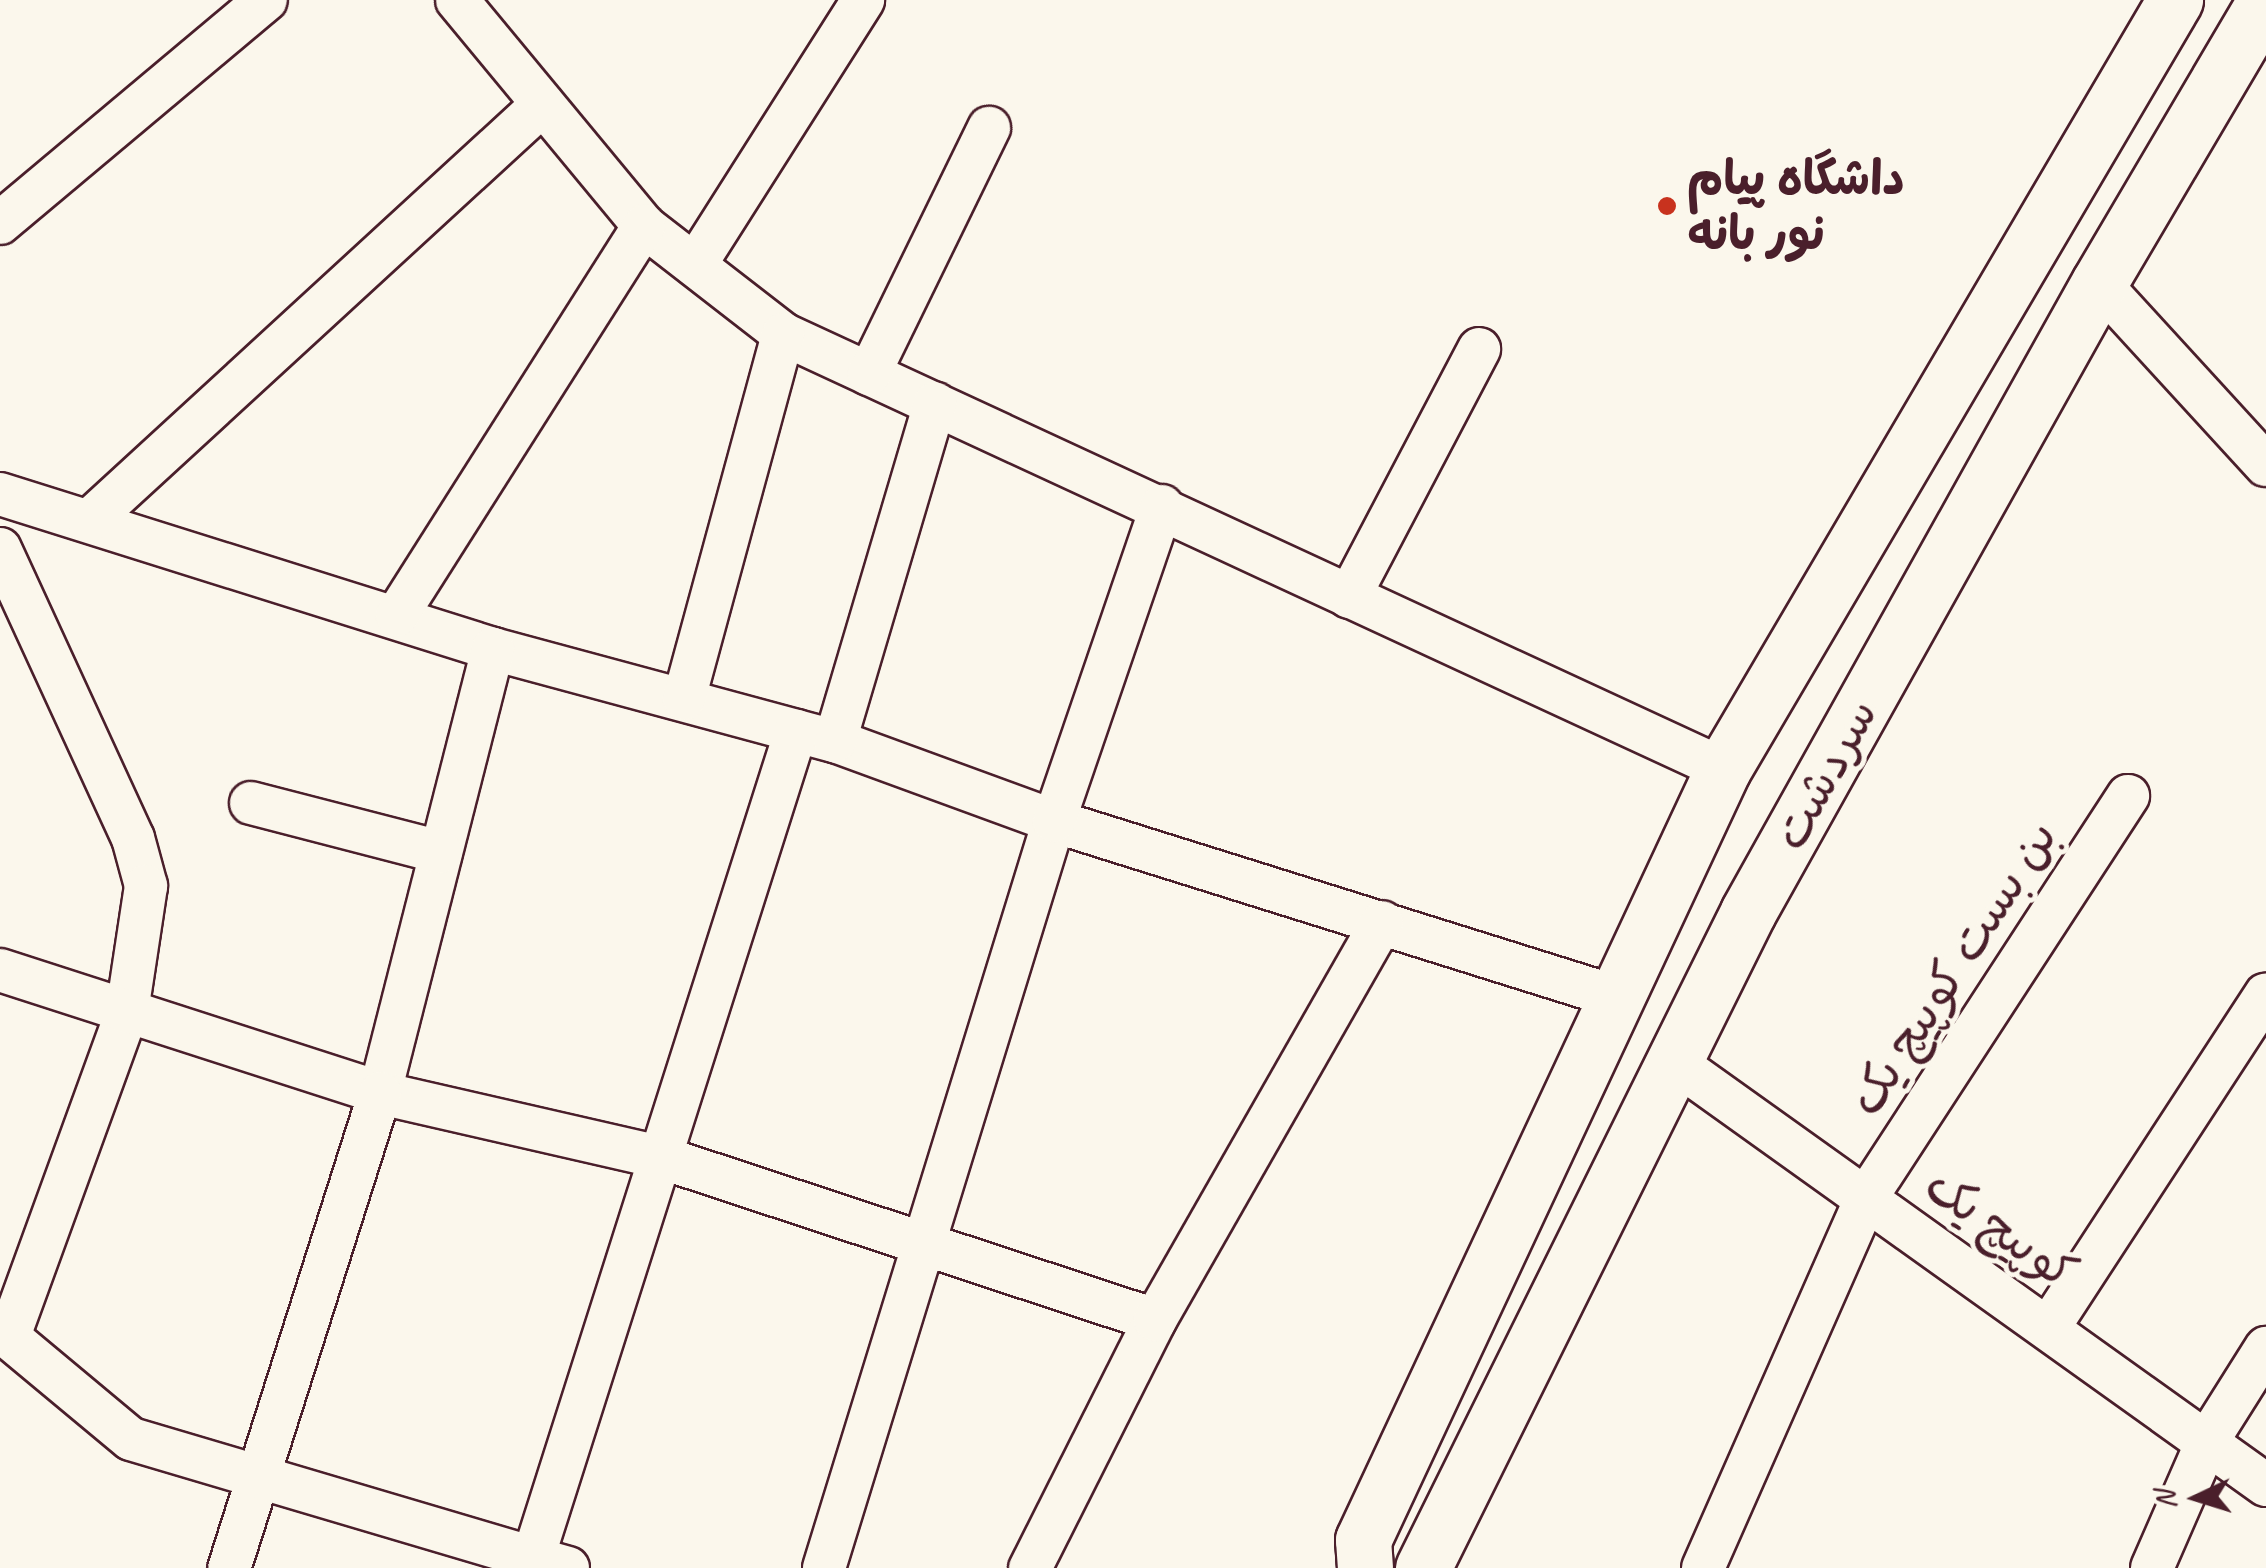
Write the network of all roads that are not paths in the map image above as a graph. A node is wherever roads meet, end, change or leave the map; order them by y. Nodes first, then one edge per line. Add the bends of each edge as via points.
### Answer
1 (266, 0) edge
2 (457, 0) edge
3 (863, 0) edge
4 (2176, 0) edge
5 (2261, 19) edge
6 (543, 104) junction
7 (990, 128) dead end
8 (0, 223) edge
9 (644, 226) junction
10 (695, 265) junction
11 (2099, 283) junction
12 (783, 334) junction
13 (1480, 349) dead end
14 (870, 374) junction
15 (934, 403) junction
16 (2266, 466) edge
17 (0, 494) edge
18 (1162, 506) junction
19 (89, 521) junction
20 (0, 550) edge
21 (1349, 597) junction
22 (397, 615) junction
23 (493, 649) junction
24 (684, 699) junction
25 (815, 736) junction
26 (1723, 769) junction
27 (2128, 796) dead end
28 (251, 804) dead end
29 (1054, 821) junction
30 (441, 852) junction
31 (1382, 922) junction
32 (0, 970) edge
33 (2266, 994) edge
34 (1613, 996) junction
35 (128, 1012) junction
36 (1673, 1061) junction
37 (380, 1093) junction
38 (660, 1157) junction
39 (1866, 1198) junction
40 (926, 1245) junction
41 (1155, 1320) junction
42 (2048, 1328) junction
43 (4, 1334) edge
44 (2266, 1348) edge
45 (2208, 1440) junction
46 (256, 1480) junction
47 (2266, 1486) edge
48 (544, 1565) edge
49 (229, 1568) edge
50 (824, 1568) edge
51 (1030, 1568) edge
52 (1365, 1568) edge
53 (1422, 1568) edge
54 (1703, 1568) edge
55 (2152, 1568) edge

1 - 8 street
2 - 6 street
3 - 10 street
4 - 26 main road, سردشت
5 - 11 main road, سردشت
6 - 9 street
6 - 19 street
7 - 14 street
9 - 10 street
9 - 22 street
10 - 12 street
11 - 16 street
11 - 36 main road, سردشت via 1748,912
12 - 14 street
12 - 24 street
13 - 21 street
14 - 15 street
15 - 18 street
15 - 25 street
17 - 19 street
18 - 21 street
18 - 29 street
19 - 22 street
20 - 35 street via 137,854 145,917
21 - 26 street
22 - 23 street
23 - 24 street
23 - 30 street
24 - 25 street
25 - 29 street
25 - 38 street
26 - 34 main road, سردشت
27 - 39 street, بن بست کوپیچ یک
28 - 30 street
29 - 31 street
29 - 40 street
30 - 37 street
31 - 34 street
31 - 41 street
32 - 35 street
33 - 42 street
34 - 52 main road, سردشت via 1362,1540
35 - 37 street
35 - 43 street
36 - 39 street, کوپیچ یک
36 - 53 main road, سردشت
37 - 38 street
37 - 46 street
38 - 40 street
38 - 48 street
39 - 42 street, کوپیچ یک
39 - 54 street, بن بست کوپیچ یک
40 - 41 street
40 - 50 street
41 - 51 street
42 - 45 street, کوپیچ یک
43 - 46 street via 131,1439
44 - 45 street
45 - 47 street, کوپیچ یک
45 - 55 street
46 - 48 street
46 - 49 street

